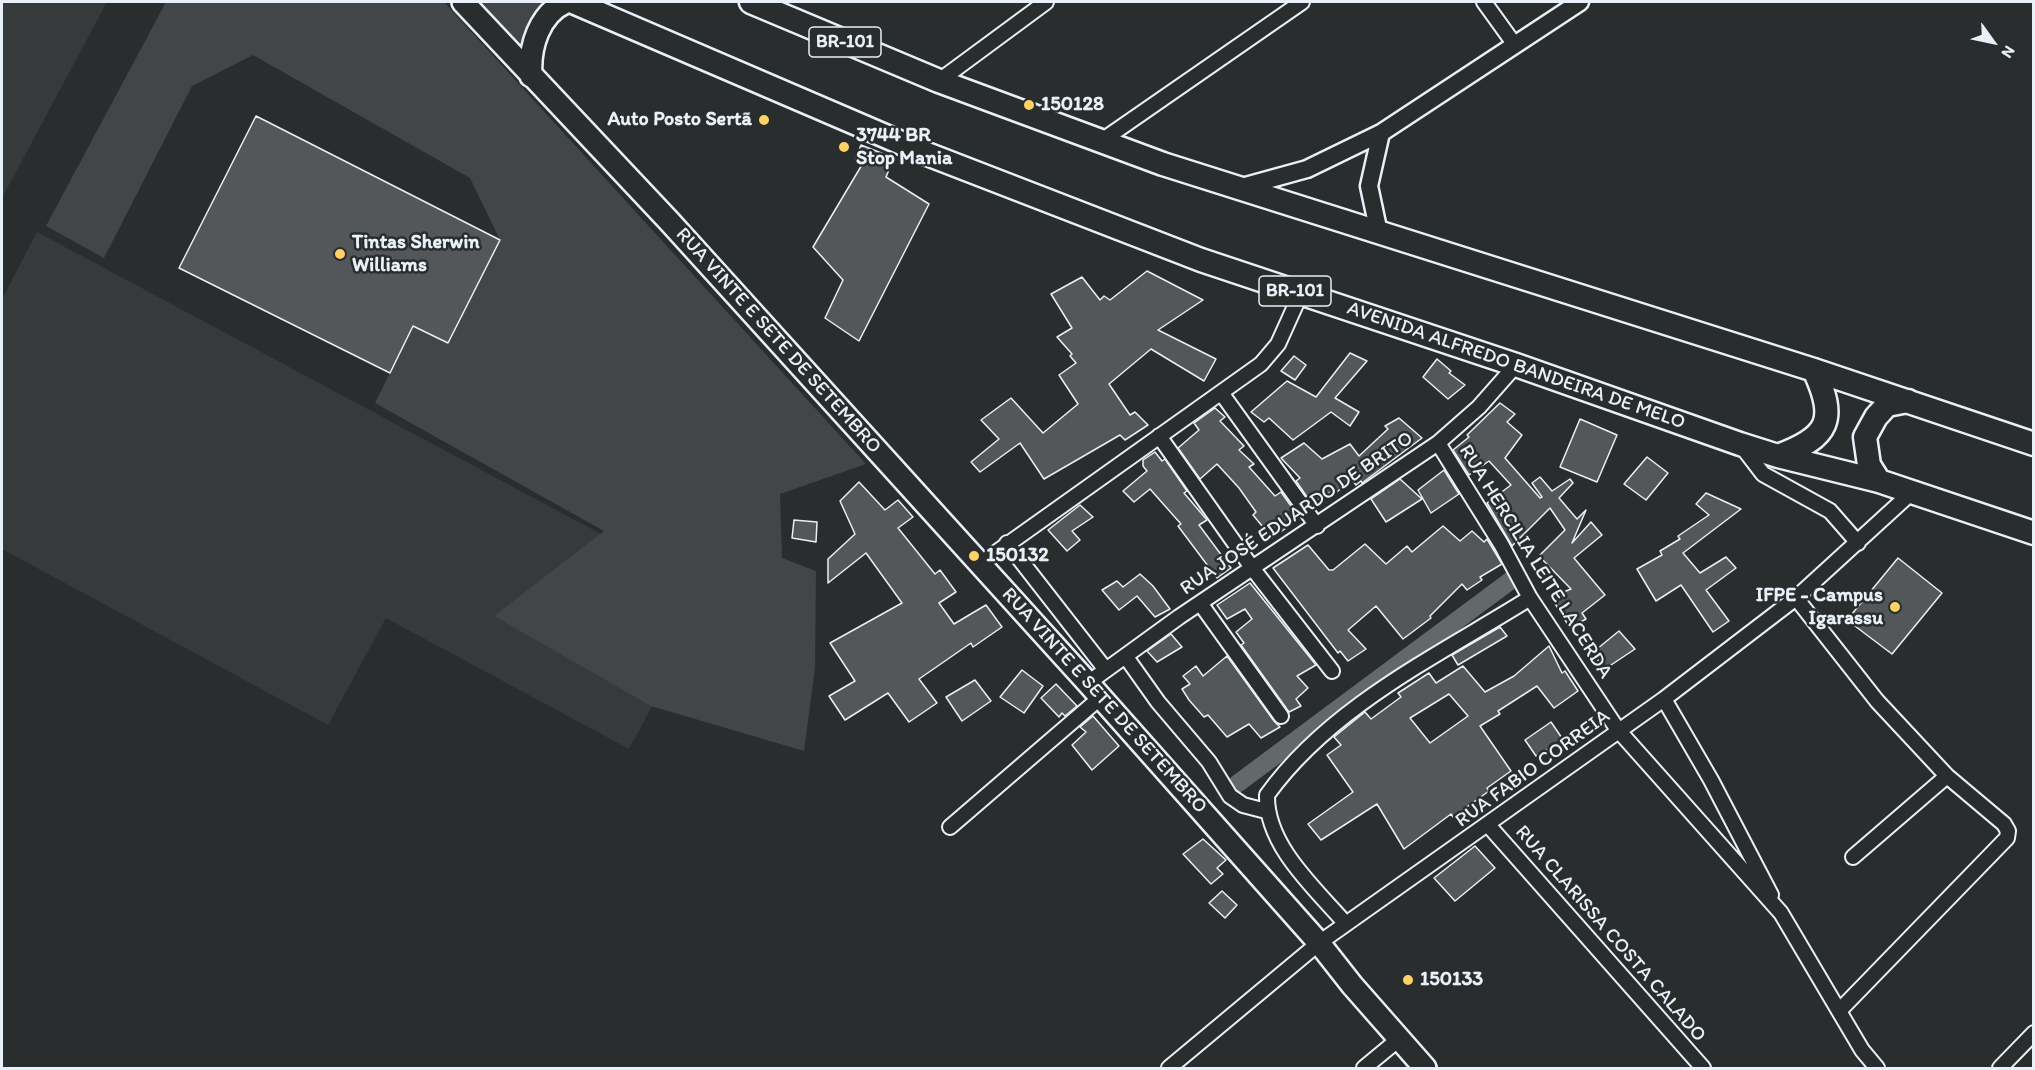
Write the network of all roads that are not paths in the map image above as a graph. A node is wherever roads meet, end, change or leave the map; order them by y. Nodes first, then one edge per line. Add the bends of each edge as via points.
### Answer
1 (464, 2) edge
2 (567, 2) edge
3 (573, 2) edge
4 (751, 2) edge
5 (1046, 2) edge
6 (1302, 2) edge
7 (1484, 2) edge
8 (1580, 2) edge
9 (1515, 45) junction
10 (531, 75) junction
11 (939, 81) junction
12 (1381, 133) junction
13 (1100, 142) junction
14 (1238, 188) junction
15 (1379, 233) junction
16 (1301, 293) junction
17 (1516, 364) junction
18 (1814, 370) junction
19 (1222, 394) junction
20 (1908, 400) junction
21 (1159, 436) junction
22 (1438, 443) junction
23 (1740, 444) junction
24 (2034, 444) edge
25 (1778, 456) junction
26 (1879, 481) junction
27 (1912, 492) junction
28 (1317, 526) junction
29 (2034, 533) edge
30 (1007, 543) junction
31 (1858, 543) junction
32 (980, 564) junction
33 (1253, 569) junction
34 (1530, 598) junction
35 (1796, 598) junction
36 (1200, 603) junction
37 (1126, 657) junction
38 (1106, 670) junction
39 (1332, 671) dead end
40 (1095, 690) junction
41 (1664, 699) junction
42 (1281, 716) dead end
43 (1618, 730) junction
44 (1947, 776) junction
45 (1266, 811) junction
46 (1489, 826) junction
47 (950, 827) dead end
48 (1853, 857) dead end
49 (1781, 913) junction
50 (1346, 924) junction
51 (1319, 943) junction
52 (1840, 1010) junction
53 (2034, 1033) edge
54 (1399, 1039) junction
55 (1169, 1068) edge
56 (1364, 1068) edge
57 (1425, 1068) edge
58 (1703, 1068) edge
59 (1877, 1068) edge
60 (2000, 1068) edge

1 - 10 main road, RUA VINTE E SETE DE SETEMBRO
2 - 10 main road via 552,10 541,26 533,50
3 - 16 highway, AVENIDA ALFREDO BANDEIRA DE MELO / BR-101 via 927,154 1201,260
4 - 11 highway, BR-101
5 - 11 street
6 - 13 street
7 - 9 street
8 - 9 street
9 - 12 street
10 - 32 main road, RUA VINTE E SETE DE SETEMBRO via 669,220
11 - 13 highway, BR-101
12 - 14 street via 1307,169
12 - 15 street via 1369,186
13 - 14 highway, BR-101
14 - 15 highway, BR-101
15 - 18 highway, BR-101
16 - 17 highway, AVENIDA ALFREDO BANDEIRA DE MELO / BR-101
16 - 19 street via 1278,344 1261,364
17 - 22 street, RUA JOSÉ EDUARDO DE BRITO via 1479,406
17 - 23 highway, AVENIDA ALFREDO BANDEIRA DE MELO / BR-101
18 - 20 highway, BR-101
18 - 25 highway via 1826,396 1825,424 1803,447
19 - 21 street
19 - 28 street
20 - 24 highway, BR-101
20 - 26 highway via 1887,405 1865,437 1869,465
21 - 30 street
21 - 33 street
22 - 28 street, RUA JOSÉ EDUARDO DE BRITO
22 - 34 street, RUA HERCILIA LEITE LACERDA
23 - 25 highway, AVENIDA ALFREDO BANDEIRA DE MELO / BR-101
23 - 31 street via 1763,474 1830,511
25 - 26 highway, AVENIDA ALFREDO BANDEIRA DE MELO / BR-101
26 - 27 highway, AVENIDA ALFREDO BANDEIRA DE MELO / BR-101
27 - 29 highway, AVENIDA ALFREDO BANDEIRA DE MELO / BR-101
27 - 31 street, RUA FABIO CORREIA
28 - 33 street, RUA JOSÉ EDUARDO DE BRITO
30 - 32 street
30 - 38 street
31 - 35 street, RUA FABIO CORREIA
32 - 40 main road, RUA VINTE E SETE DE SETEMBRO
33 - 36 street, RUA JOSÉ EDUARDO DE BRITO
33 - 39 street
34 - 43 street, RUA HERCILIA LEITE LACERDA
34 - 45 street via 1366,699 1332,726 1266,795
35 - 41 street, RUA FABIO CORREIA
35 - 44 street via 1877,701
36 - 37 street, RUA JOSÉ EDUARDO DE BRITO
36 - 42 street
37 - 38 street, RUA JOSÉ EDUARDO DE BRITO
37 - 45 street via 1209,762 1230,796 1243,805
38 - 40 street, RUA JOSÉ EDUARDO DE BRITO
40 - 47 street, RUA JOSÉ EDUARDO DE BRITO
40 - 51 main road, RUA VINTE E SETE DE SETEMBRO
41 - 43 street, RUA FABIO CORREIA
41 - 49 street via 1712,780
43 - 46 street, RUA FABIO CORREIA
43 - 49 street, RUA HERCILIA LEITE LACERDA
44 - 48 street
44 - 52 street via 2004,824 2007,838
45 - 50 street via 1271,829 1296,866
46 - 50 street, RUA FABIO CORREIA
46 - 58 street, RUA CLARISSA COSTA CALADO
49 - 52 street
50 - 51 street, RUA FABIO CORREIA
51 - 54 main road, RUA VINTE E SETE DE SETEMBRO
51 - 55 street, RUA FABIO CORREIA
52 - 59 street
53 - 60 street
54 - 56 street
54 - 57 main road, RUA VINTE E SETE DE SETEMBRO

